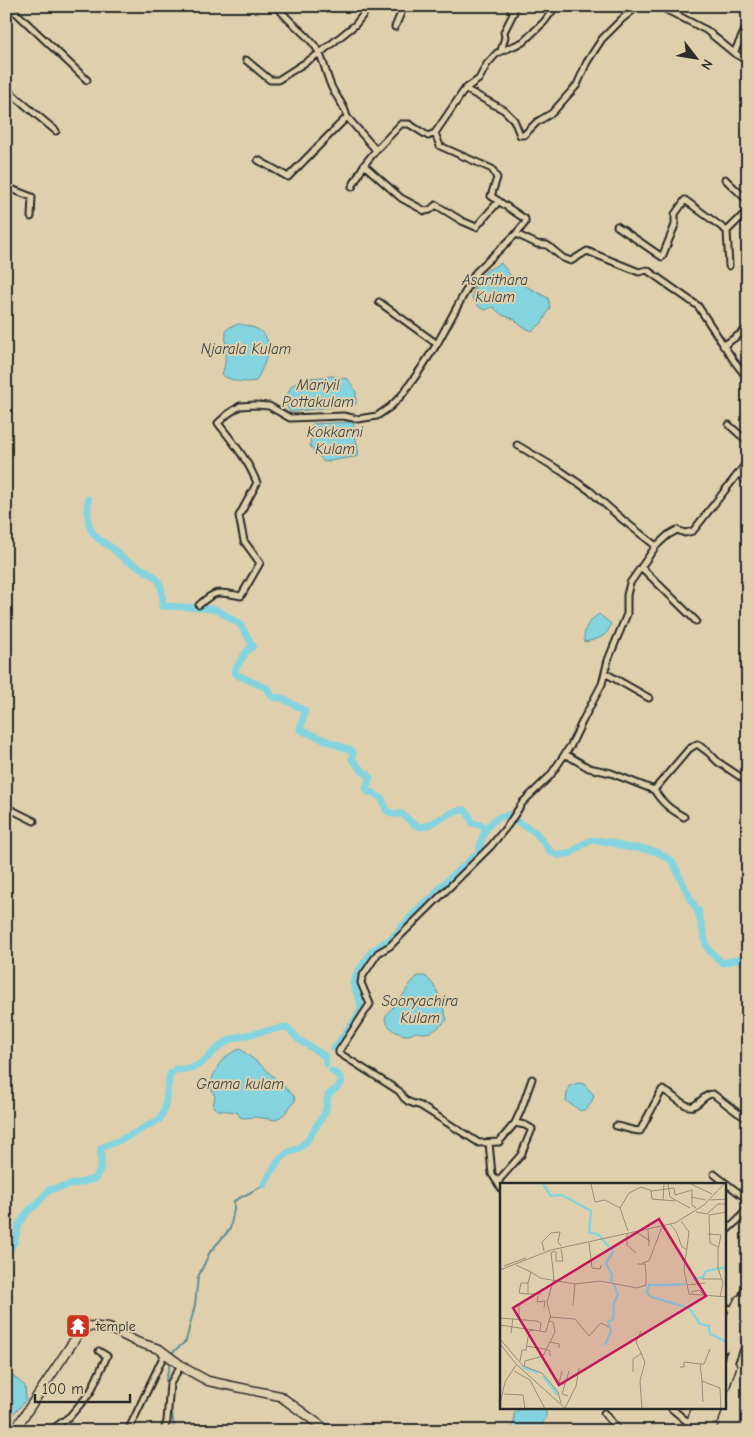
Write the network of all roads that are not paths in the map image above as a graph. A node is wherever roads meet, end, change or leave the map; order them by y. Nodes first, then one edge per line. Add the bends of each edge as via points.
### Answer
1 (278, 6) edge
2 (370, 6) edge
3 (404, 6) edge
4 (509, 6) edge
5 (556, 6) edge
6 (638, 6) edge
7 (659, 6) edge
8 (678, 6) edge
9 (8, 7) edge
10 (674, 13) junction
11 (395, 27) dead end
12 (745, 30) dead end
13 (501, 52) junction
14 (734, 52) junction
15 (320, 53) junction
16 (246, 60) dead end
17 (748, 61) edge
18 (88, 80) dead end
19 (6, 89) edge
20 (465, 89) junction
21 (347, 117) junction
22 (56, 131) dead end
23 (435, 133) junction
24 (376, 150) junction
25 (258, 160) dead end
26 (364, 165) junction
27 (725, 179) dead end
28 (6, 187) edge
29 (352, 187) dead end
30 (500, 201) junction
31 (748, 201) edge
32 (748, 210) edge
33 (31, 217) dead end
34 (617, 226) dead end
35 (728, 231) junction
36 (516, 234) junction
37 (730, 266) dead end
38 (379, 302) dead end
39 (748, 328) edge
40 (437, 344) junction
41 (723, 346) junction
42 (748, 379) edge
43 (729, 425) dead end
44 (748, 442) edge
45 (517, 445) dead end
46 (748, 461) edge
47 (739, 473) junction
48 (748, 483) edge
49 (656, 546) junction
50 (641, 568) junction
51 (200, 605) dead end
52 (696, 621) dead end
53 (605, 673) junction
54 (649, 698) dead end
55 (565, 754) junction
56 (748, 782) edge
57 (654, 790) junction
58 (6, 807) edge
59 (684, 817) dead end
60 (34, 821) dead end
61 (532, 1079) dead end
62 (748, 1119) edge
63 (514, 1123) junction
64 (616, 1126) dead end
65 (489, 1143) junction
66 (714, 1174) dead end
67 (726, 1183) edge
68 (726, 1183) edge
69 (500, 1187) edge
70 (748, 1200) edge
71 (748, 1207) edge
72 (726, 1231) edge
73 (748, 1288) edge
74 (726, 1307) edge
75 (734, 1310) junction
76 (748, 1312) edge
77 (748, 1324) edge
78 (726, 1330) edge
79 (726, 1343) edge
80 (99, 1351) dead end
81 (164, 1353) junction
82 (181, 1365) junction
83 (726, 1369) edge
84 (726, 1384) edge
85 (673, 1410) edge
86 (696, 1410) edge
87 (701, 1410) edge
88 (711, 1410) edge
89 (717, 1410) edge
90 (604, 1413) dead end
91 (691, 1428) edge
92 (15, 1430) edge
93 (24, 1431) edge
94 (50, 1431) edge
95 (128, 1431) edge
96 (164, 1431) edge
97 (328, 1431) edge
98 (619, 1431) edge
99 (704, 1431) edge
100 (711, 1431) edge

1 - 15 street
2 - 15 street via 355,25
3 - 11 street
4 - 13 street via 514,12 504,32
5 - 13 street via 523,42
6 - 20 street via 602,39 577,85 552,113 524,135 520,135 514,120 504,110
7 - 10 street
8 - 10 street
9 - 18 street
10 - 14 street via 706,30
12 - 14 street
13 - 20 street via 487,64 479,79
14 - 17 street
15 - 16 street via 278,80 270,80
15 - 21 street via 327,77
19 - 22 street
20 - 23 street
21 - 24 street
21 - 25 street via 288,177
23 - 24 street via 428,136 409,124 402,124
23 - 30 street via 440,146 492,169 497,178 491,196
24 - 26 street
26 - 29 street
26 - 30 street via 401,198 425,211 436,205 472,226 476,227
27 - 31 street
28 - 33 street via 32,197
30 - 36 street via 525,219
32 - 35 street
34 - 35 street via 662,257 675,225 675,214 685,200
35 - 37 street
36 - 40 street via 476,272
36 - 41 street via 547,245 571,261 587,250 639,272 647,270 698,306
38 - 40 street
39 - 41 street
40 - 51 street via 402,395 377,416 358,419 343,416 290,418 269,406 255,405 240,406 218,423 238,449 257,483 239,516 244,541 260,563 241,596 218,592
41 - 42 street
43 - 44 street
45 - 49 street via 590,492
46 - 47 street
47 - 48 street
47 - 49 street via 693,530 677,530
49 - 50 street
50 - 52 street
50 - 53 street via 630,583 626,595 627,614
53 - 54 street
53 - 55 street
55 - 57 street via 589,768
55 - 65 street via 550,776 523,802 491,846 390,946 378,954 361,983 370,1004 339,1050 398,1090 409,1102 421,1106 480,1143
56 - 57 street via 697,744
57 - 59 street via 671,810
58 - 60 street
61 - 63 street
62 - 64 street via 713,1094 686,1106 662,1090 640,1130
63 - 65 street via 499,1142
63 - 69 street via 532,1129 521,1155 499,1180
65 - 69 street via 492,1174
66 - 68 street
67 - 70 street
71 - 72 street
73 - 75 street
73 - 79 highway
74 - 75 street
75 - 78 street
76 - 83 highway
77 - 84 street
80 - 94 street via 107,1356 90,1393 70,1416
81 - 82 street
81 - 92 street via 109,1328 87,1326 81,1330
81 - 95 street
82 - 96 street via 170,1384
82 - 97 street via 208,1381 280,1396
85 - 91 street
86 - 91 street
87 - 91 highway
88 - 99 highway
89 - 100 street
90 - 98 street
92 - 93 street

